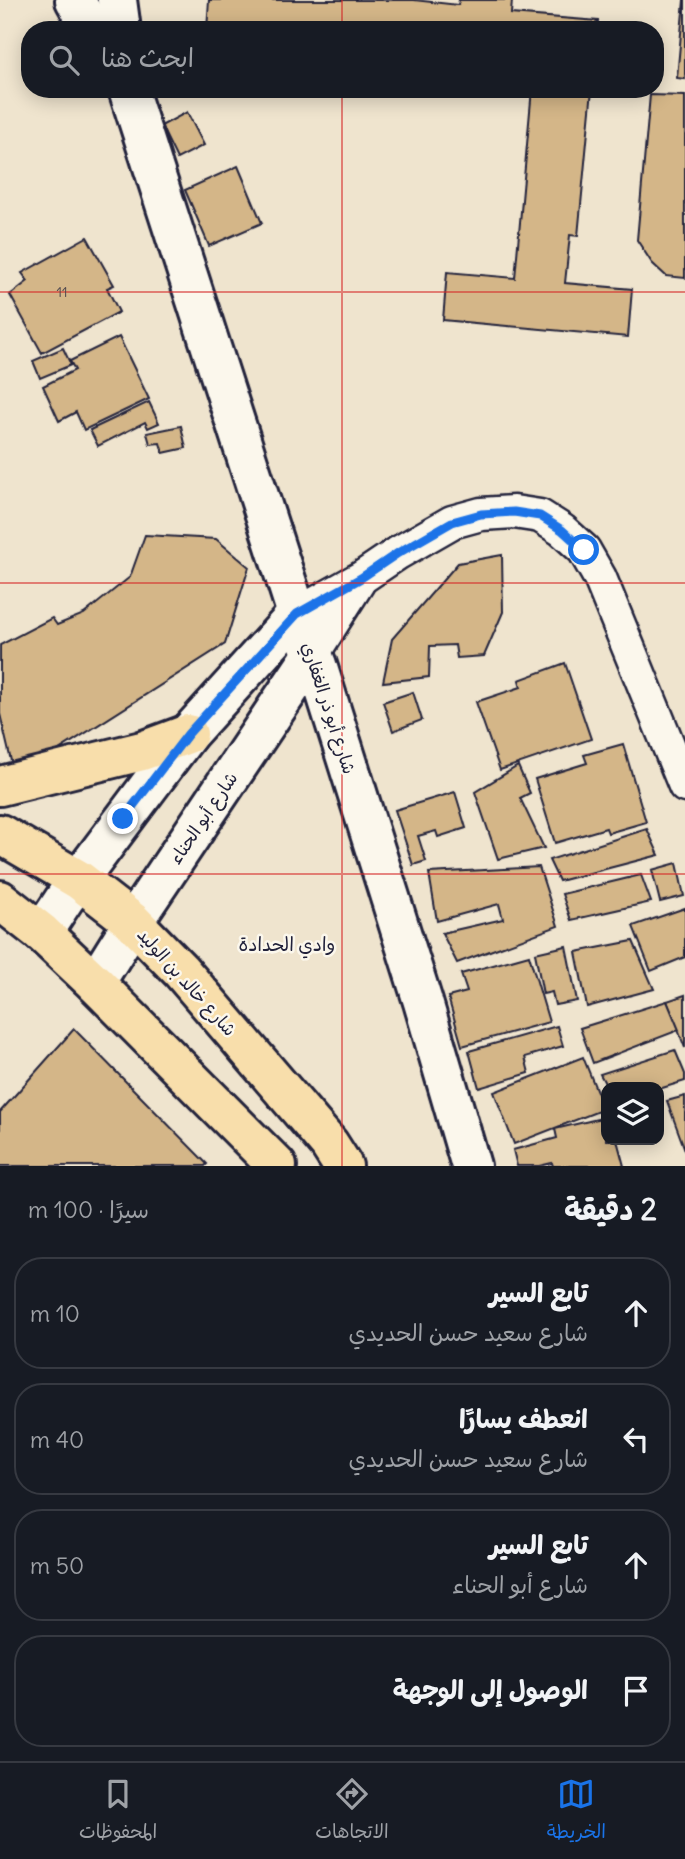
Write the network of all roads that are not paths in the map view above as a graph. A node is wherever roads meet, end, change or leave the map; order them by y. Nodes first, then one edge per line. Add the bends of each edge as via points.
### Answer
1 (75, 0) edge
2 (117, 0) edge
3 (87, 21) edge
4 (120, 21) edge
5 (131, 98) edge
6 (361, 578) junction
7 (297, 614) junction
8 (313, 654) junction
9 (188, 734) junction
10 (0, 786) edge
11 (685, 786) edge
12 (0, 834) edge
13 (79, 880) junction
14 (0, 900) edge
15 (133, 922) junction
16 (42, 933) junction
17 (95, 984) junction
18 (276, 1166) edge
19 (343, 1166) edge
20 (471, 1166) edge

1 - 3 street
2 - 4 street
5 - 7 street, شارع أبو ذر الغفاري
6 - 7 street
6 - 8 street
6 - 11 street via 452,522 481,514 540,516 562,530 584,550 600,578
7 - 8 street, شارع أبو ذر الغفاري
7 - 9 street
8 - 15 street, شارع أبو الحناء
8 - 20 street, شارع أبو ذر الغفاري
9 - 10 main road via 117,758
9 - 13 street
12 - 13 main road, شارع خالد بن الوليد
13 - 15 main road, شارع خالد بن الوليد
13 - 16 street
14 - 16 main road
15 - 17 street, شارع أبو الحناء
15 - 19 main road, شارع خالد بن الوليد via 181,971
16 - 17 main road
17 - 18 main road

